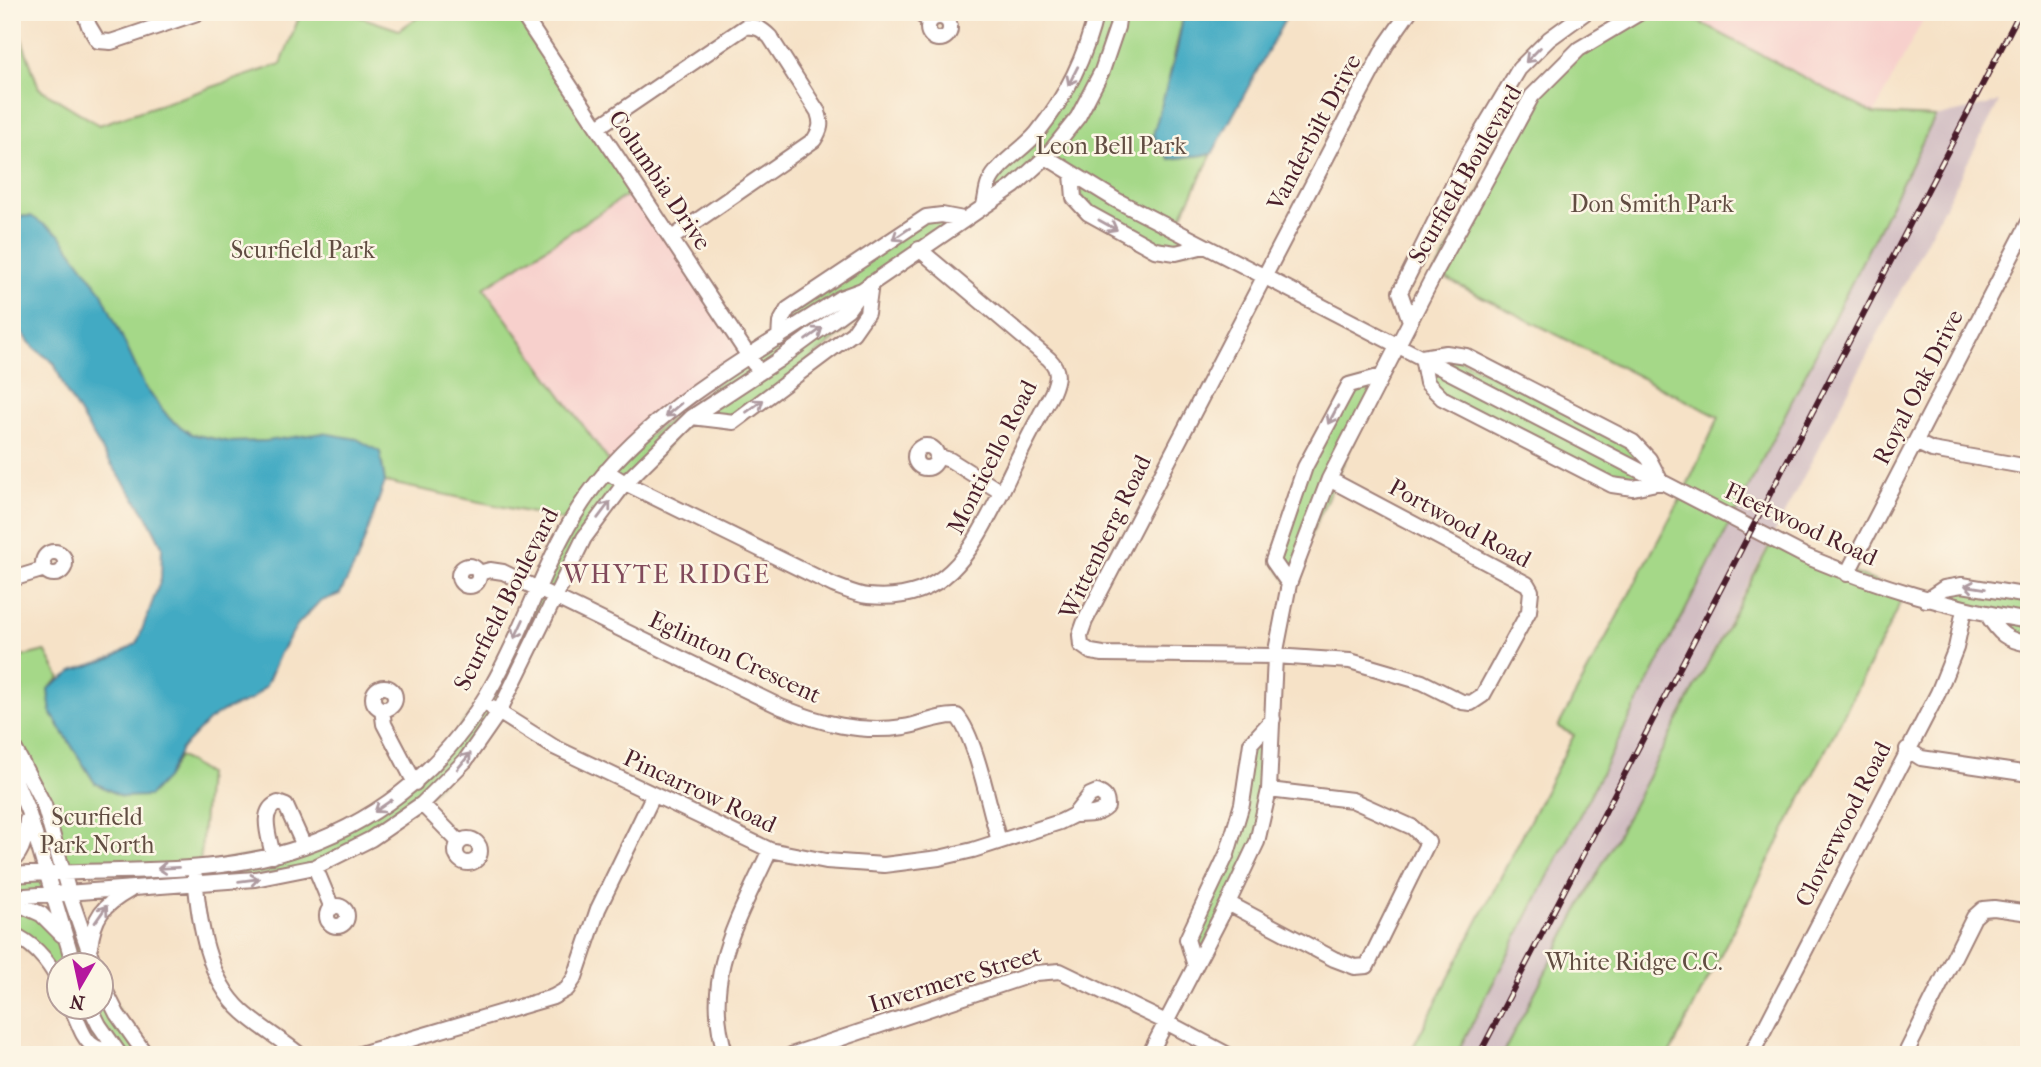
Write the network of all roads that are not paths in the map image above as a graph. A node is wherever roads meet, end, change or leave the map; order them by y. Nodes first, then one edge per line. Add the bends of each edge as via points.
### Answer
1 (84, 12) edge
2 (200, 12) edge
3 (917, 12) edge
4 (1096, 12) edge
5 (1119, 12) edge
6 (1409, 12) edge
7 (1586, 12) edge
8 (1641, 12) edge
9 (525, 14) edge
10 (930, 21) dead end
11 (598, 127) junction
12 (1046, 157) junction
13 (1072, 174) junction
14 (984, 205) junction
15 (963, 219) junction
16 (2029, 222) edge
17 (672, 238) junction
18 (1204, 246) junction
19 (919, 249) junction
20 (1264, 276) junction
21 (867, 287) junction
22 (1410, 321) junction
23 (779, 338) junction
24 (1398, 344) junction
25 (749, 357) junction
26 (1422, 357) junction
27 (760, 373) junction
28 (1382, 376) junction
29 (692, 417) junction
30 (1915, 442) junction
31 (937, 456) dead end
32 (2029, 467) edge
33 (606, 471) junction
34 (1329, 479) junction
35 (1661, 482) junction
36 (625, 483) junction
37 (1001, 492) junction
38 (45, 569) dead end
39 (478, 573) dead end
40 (1847, 574) junction
41 (12, 579) edge
42 (1289, 584) junction
43 (538, 588) junction
44 (2029, 596) edge
45 (556, 597) junction
46 (1926, 600) junction
47 (1964, 610) junction
48 (1987, 614) junction
49 (2029, 621) edge
50 (2029, 644) edge
51 (1275, 656) junction
52 (482, 701) junction
53 (382, 709) dead end
54 (499, 712) junction
55 (1273, 719) junction
56 (12, 744) edge
57 (1907, 749) junction
58 (12, 772) edge
59 (2029, 774) edge
60 (415, 783) junction
61 (1269, 790) junction
62 (653, 796) junction
63 (422, 804) junction
64 (28, 811) junction
65 (1074, 815) dead end
66 (999, 841) junction
67 (459, 842) dead end
68 (304, 846) junction
69 (770, 850) junction
70 (273, 856) junction
71 (12, 861) edge
72 (194, 867) junction
73 (315, 867) junction
74 (45, 873) junction
75 (65, 873) junction
76 (12, 875) edge
77 (195, 885) junction
78 (132, 889) junction
79 (69, 893) junction
80 (52, 894) junction
81 (12, 899) edge
82 (1228, 903) junction
83 (331, 908) dead end
84 (2029, 913) edge
85 (18, 936) edge
86 (67, 942) junction
87 (70, 951) edge
88 (88, 951) edge
89 (92, 951) edge
90 (46, 961) edge
91 (1195, 966) junction
92 (116, 1012) edge
93 (78, 1021) edge
94 (97, 1021) edge
95 (1166, 1022) junction
96 (119, 1053) edge
97 (146, 1055) edge
98 (300, 1055) edge
99 (357, 1055) edge
100 (726, 1055) edge
101 (792, 1055) edge
102 (1149, 1055) edge
103 (1228, 1055) edge
104 (1751, 1055) edge
105 (1905, 1055) edge

1 - 2 street via 98,41 111,42
3 - 10 street
4 -> 14 street via 1072,80 1037,132 995,174
5 - 12 street, Scurfield Boulevard via 1102,71 1078,117
6 - 20 street, Vanderbilt Drive via 1380,57
7 -> 22 street, Scurfield Boulevard via 1519,69 1470,151 1400,292
8 - 22 street, Scurfield Boulevard via 1579,49 1532,96
9 - 11 street, Columbia Drive
11 - 17 street, Columbia Drive
11 - 17 street via 745,27 763,29 770,37 818,112 820,131 814,140
12 - 13 street, Fleetwood Road
12 - 14 street, Scurfield Boulevard
13 - 18 street, Fleetwood Road
13 -> 18 street via 1074,198 1088,214 1155,250 1176,253
14 - 15 street, Scurfield Boulevard
15 - 19 street, Scurfield Boulevard
15 -> 23 street via 926,217 788,309
16 - 30 street, Royal Oak Drive
17 - 25 street, Columbia Drive
18 - 20 street, Fleetwood Road
19 - 21 street, Scurfield Boulevard
19 - 37 street, Monticello Road via 1049,359 1058,373
20 - 24 street, Fleetwood Road
20 - 51 street, Wittenberg Road via 1080,635 1081,645 1103,654
21 - 23 street, Scurfield Boulevard via 840,298
27 -> 21 street, Scurfield Boulevard via 848,309
29 -> 21 street via 733,422 790,381 853,333 867,313
22 - 24 street, Scurfield Boulevard
23 - 25 street, Scurfield Boulevard
24 - 26 street, Fleetwood Road
24 - 28 street, Scurfield Boulevard
25 - 27 street, Columbia Drive
25 -> 33 street, Scurfield Boulevard via 682,402
26 - 35 street, Fleetwood Road
26 - 35 street via 1466,356 1633,442
26 - 35 street via 1427,383 1442,398 1612,485 1633,488
27 - 29 street, Scurfield Boulevard
28 - 34 street, Scurfield Boulevard
28 -> 42 street via 1349,384 1305,467 1273,561
29 - 36 street, Scurfield Boulevard
30 - 32 street via 1932,450
30 - 40 street, Royal Oak Drive
31 - 37 street
33 - 36 street, Monticello Road
33 - 43 street, Scurfield Boulevard via 577,509
34 - 42 street, Scurfield Boulevard
34 - 51 street, Portwood Road via 1527,584 1531,590 1529,611 1483,695 1471,703 1422,682 1350,662
35 - 40 street, Fleetwood Road
36 - 37 street, Monticello Road via 833,585 868,596 904,595 933,585 957,567
45 -> 36 street, Scurfield Boulevard via 584,538
38 - 41 street
39 - 43 street, Eglinton Crescent via 503,572
40 - 46 street, Fleetwood Road
42 - 51 street, Scurfield Boulevard
43 - 45 street, Eglinton Crescent
43 -> 52 street, Scurfield Boulevard
44 -> 46 street via 1962,585 1944,587
45 - 54 street, Scurfield Boulevard
45 - 66 street, Eglinton Crescent via 810,718 876,729 957,716 971,742
46 - 47 street, Fleetwood Road
47 - 48 street, Fleetwood Road
47 - 57 street, Cloverwood Road via 1956,648
48 - 49 street, Fleetwood Road
48 - 50 street via 1997,632
51 - 55 street, Scurfield Boulevard
52 - 54 street, Pincarrow Road
52 - 60 street, Scurfield Boulevard via 452,746
53 - 60 street via 384,724
54 - 62 street, Pincarrow Road via 554,747
63 -> 54 street, Scurfield Boulevard via 466,761
55 - 61 street, Scurfield Boulevard
55 - 91 street via 1251,743 1242,804 1227,854 1187,939
56 - 75 street via 44,805
57 - 59 street via 1921,758
57 - 104 street, Cloverwood Road
58 - 64 street
60 -> 68 street, Scurfield Boulevard via 359,822
61 - 82 street, Scurfield Boulevard via 1257,842
61 - 82 street via 1352,800 1412,827 1428,842 1367,966 1334,959
62 - 69 street, Pincarrow Road
62 - 99 street via 598,909 567,989
63 - 67 street
63 - 73 street, Scurfield Boulevard via 371,839
64 - 71 street via 26,836
64 - 74 street
65 - 66 street, Pincarrow Road
66 - 69 street, Pincarrow Road via 939,858 884,865 826,861
68 - 70 street, Scurfield Boulevard
68 - 70 street via 286,806 278,803 266,813
69 - 100 street via 725,948 716,994
70 - 72 street, Scurfield Boulevard
72 -> 75 street, Scurfield Boulevard
72 - 77 street
77 -> 73 street, Scurfield Boulevard
73 - 83 street
74 - 75 street, Scurfield Boulevard
74 - 76 street, Scurfield Boulevard
74 - 80 street
75 - 79 street
77 - 78 street, Scurfield Boulevard
77 - 98 street via 207,948 223,988 242,1012
78 - 79 street, Scurfield Boulevard
89 -> 78 street via 93,927 101,910
79 - 80 street, Scurfield Boulevard
79 - 88 street
80 - 81 street, Scurfield Boulevard
80 - 86 street
81 - 86 street via 41,914
82 - 91 street, Scurfield Boulevard
84 - 105 street via 1994,908 1983,909 1974,917
85 - 90 street
86 - 87 street
91 - 95 street, Scurfield Boulevard
92 - 97 street
93 - 96 street via 90,1046
94 - 96 street
95 - 101 street, Invermere Street via 1060,971 1036,973
95 - 102 street, Scurfield Boulevard
95 - 103 street, Invermere Street

